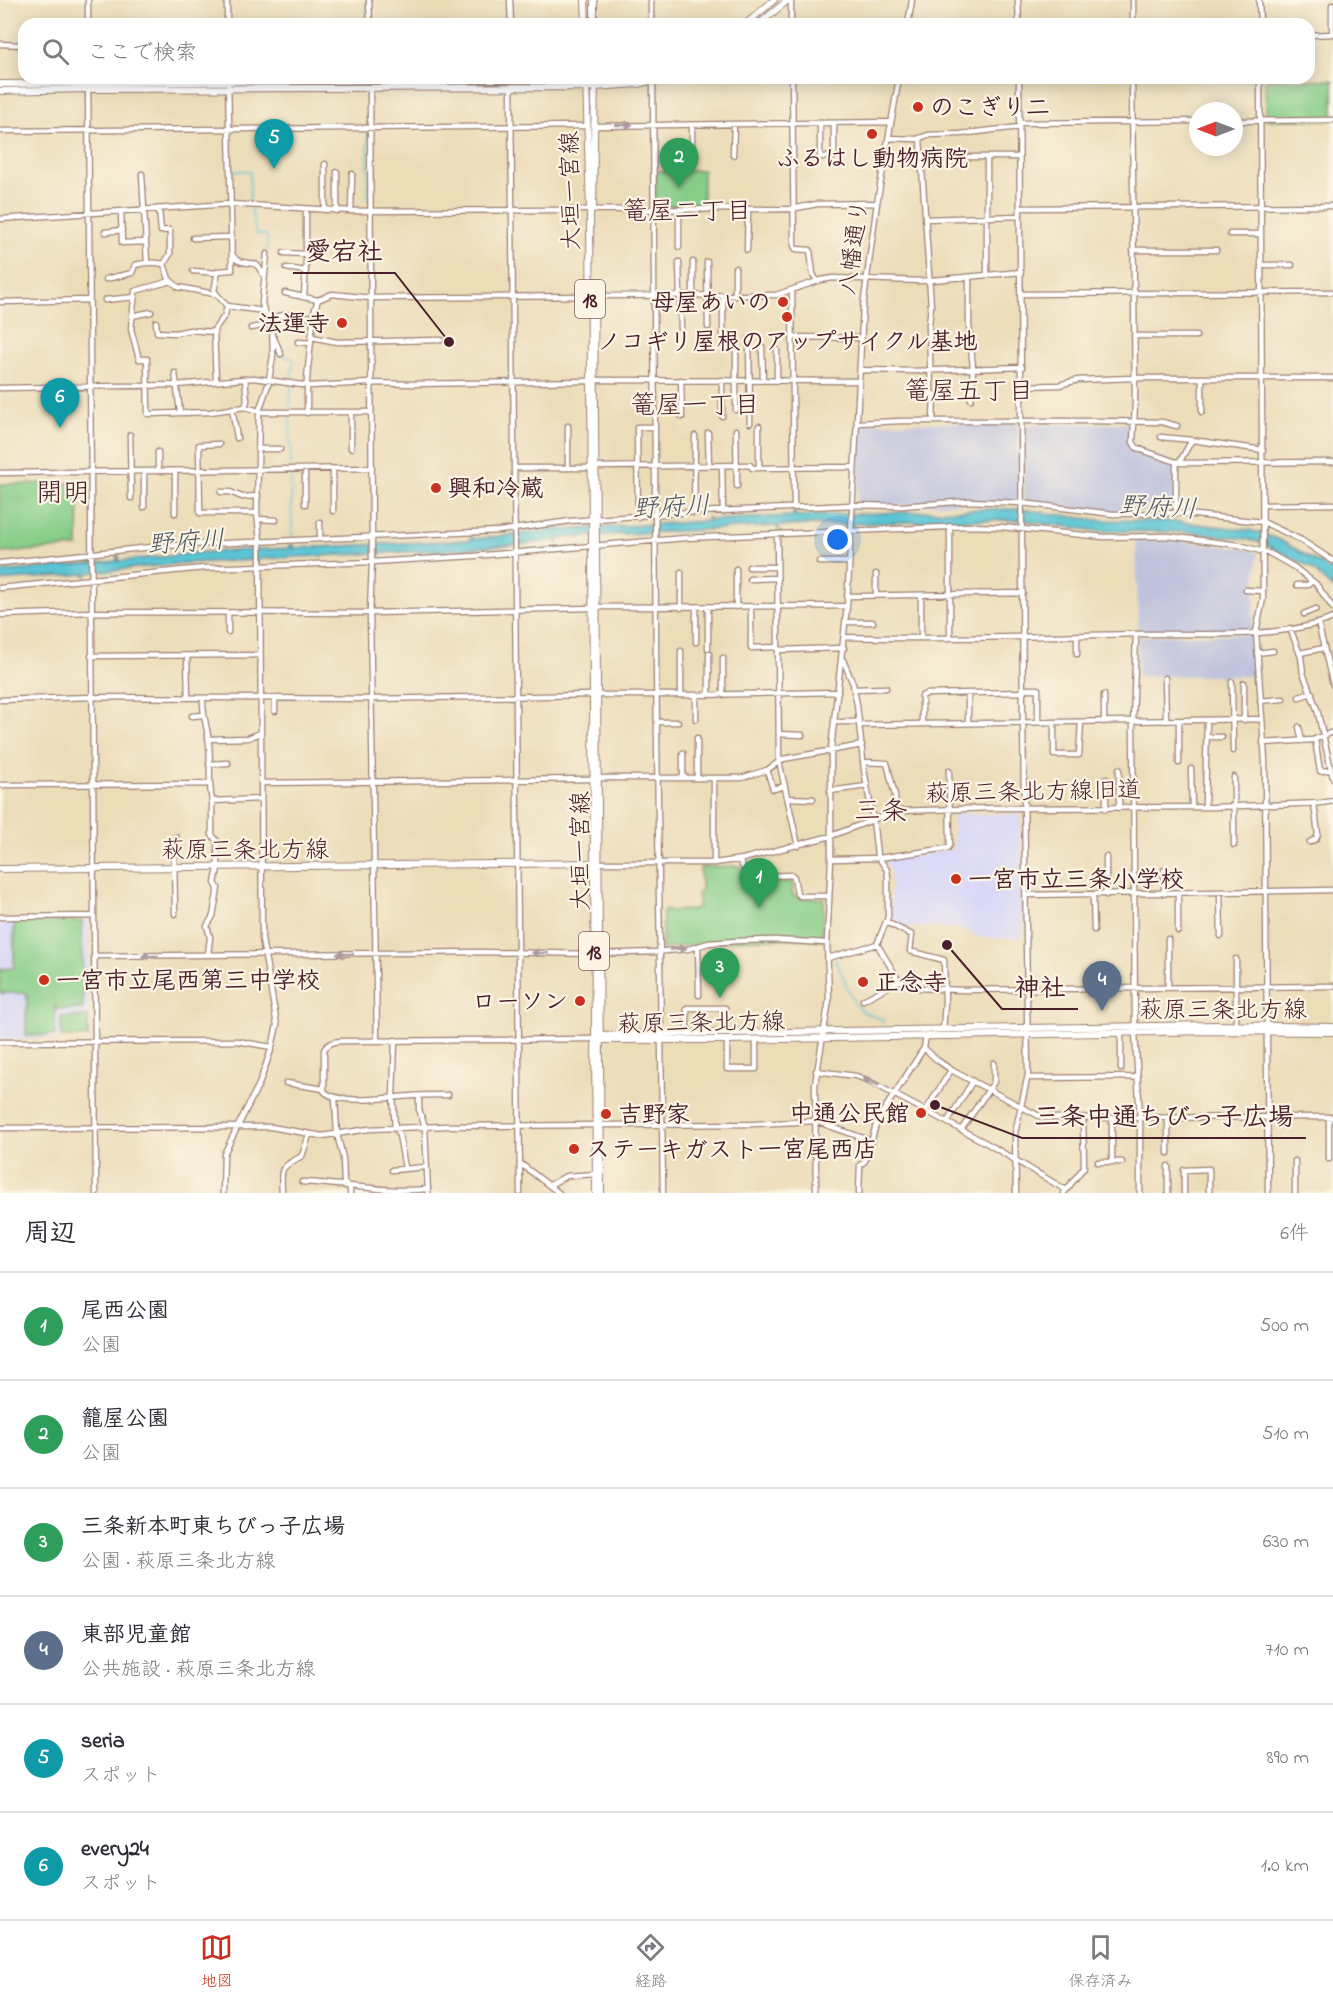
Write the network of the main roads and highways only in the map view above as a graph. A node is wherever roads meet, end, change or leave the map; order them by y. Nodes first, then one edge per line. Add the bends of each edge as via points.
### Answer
1 (585, 0) edge
2 (594, 0) edge
3 (774, 0) edge
4 (790, 0) edge
5 (586, 18) edge
6 (594, 18) edge
7 (753, 18) edge
8 (767, 18) edge
9 (0, 84) edge
10 (18, 84) edge
11 (77, 84) edge
12 (426, 84) edge
13 (624, 84) edge
14 (586, 87) junction
15 (595, 87) junction
16 (0, 91) edge
17 (591, 211) junction
18 (596, 863) junction
19 (0, 869) edge
20 (1333, 1027) edge
21 (1135, 1029) junction
22 (1268, 1029) junction
23 (1028, 1031) junction
24 (1333, 1032) edge
25 (823, 1034) junction
26 (660, 1037) junction
27 (598, 1038) junction
28 (597, 1124) junction
29 (596, 1193) edge
30 (601, 1193) edge

1 - 5 main road
2 - 6 main road
3 - 7 main road
4 - 8 main road
9 - 10 main road
11 - 16 main road
12 - 14 main road
13 - 15 main road
14 - 15 main road
14 - 17 main road, 大垣一宮線 / 18
15 - 17 main road, 大垣一宮線 / 18
17 - 18 main road, 大垣一宮線 / 18
18 - 19 main road, 萩原三条北方線
18 - 27 main road, 大垣一宮線 / 18
20 - 22 main road, 萩原三条北方線
21 - 22 main road, 萩原三条北方線
21 - 22 main road, 萩原三条北方線
21 - 23 main road, 萩原三条北方線
21 - 23 main road, 萩原三条北方線
22 - 24 main road, 萩原三条北方線
23 - 25 main road, 萩原三条北方線 via 943,1029
23 - 25 main road, 萩原三条北方線 via 926,1036
25 - 26 main road, 萩原三条北方線 via 726,1032
25 - 26 main road, 萩原三条北方線 via 727,1041
26 - 27 main road, 萩原三条北方線
27 - 28 main road, 大垣一宮線 / 18
28 - 29 main road, 大垣一宮線 / 18
28 - 30 main road, 大垣一宮線 / 18

